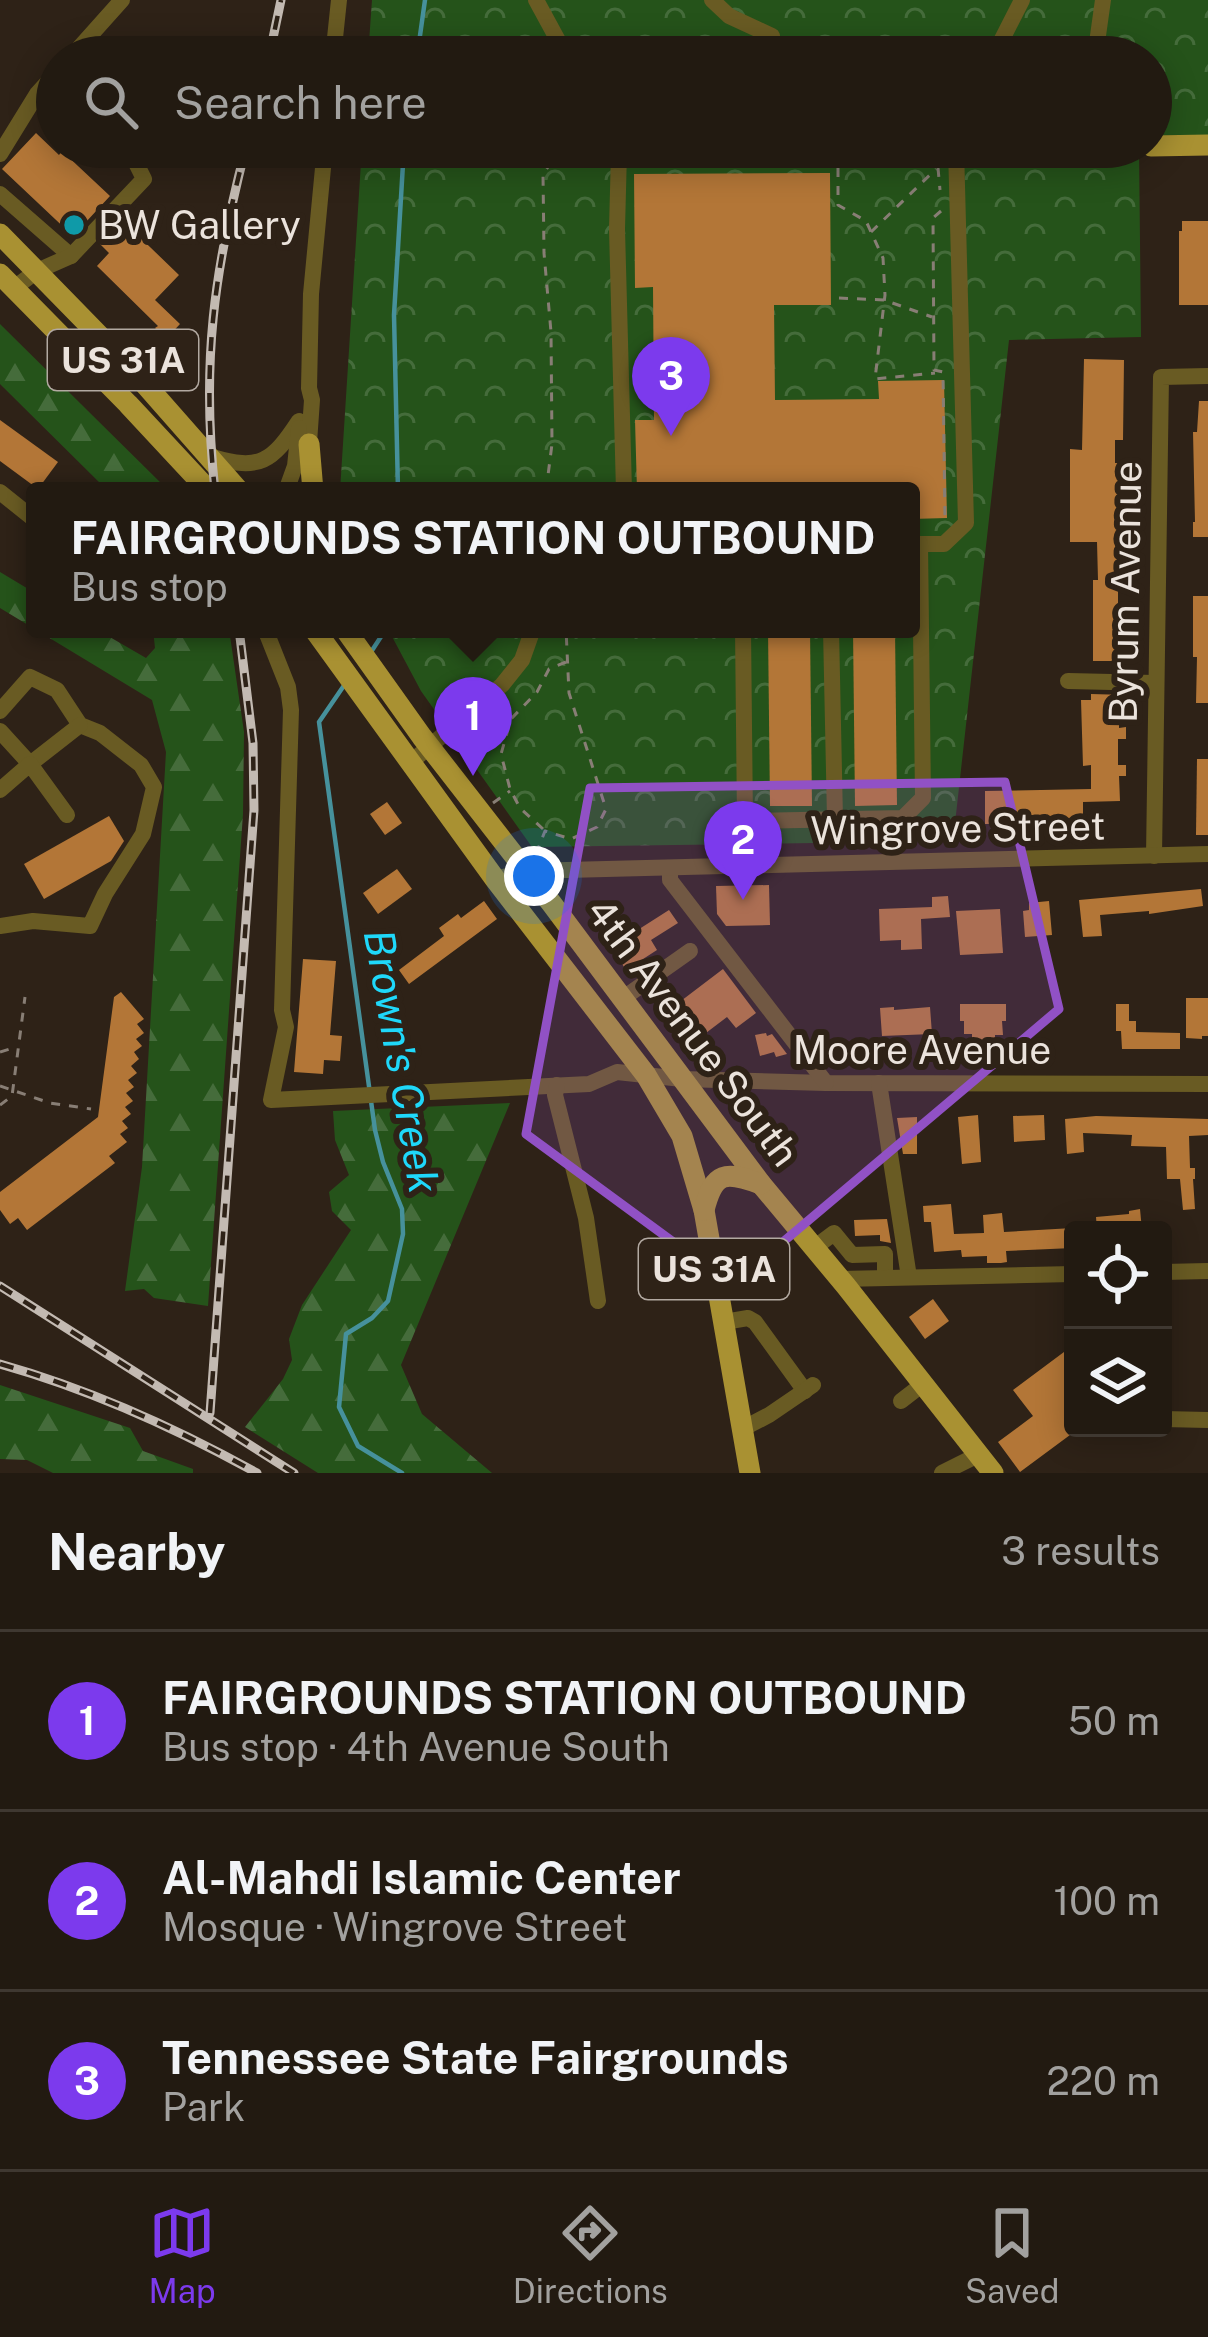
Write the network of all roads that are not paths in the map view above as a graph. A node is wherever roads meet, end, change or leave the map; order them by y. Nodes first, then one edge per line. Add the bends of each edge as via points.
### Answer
1 (122, 0) edge
2 (339, 0) edge
3 (536, 0) edge
4 (712, 0) edge
5 (1022, 0) edge
6 (1103, 0) edge
7 (89, 36) edge
8 (335, 36) edge
9 (556, 36) edge
10 (772, 36) dead end
11 (1004, 36) edge
12 (1098, 36) edge
13 (36, 96) edge
14 (1172, 146) edge
15 (1208, 146) edge
16 (0, 154) edge
17 (138, 168) edge
18 (323, 168) edge
19 (619, 168) edge
20 (968, 168) edge
21 (0, 194) edge
22 (0, 234) edge
23 (71, 256) junction
24 (38, 271) junction
25 (7, 281) edge
26 (1208, 376) edge
27 (309, 388) junction
28 (299, 421) junction
29 (309, 443) junction
30 (212, 458) junction
31 (200, 482) edge
32 (232, 482) edge
33 (289, 482) edge
34 (305, 482) edge
35 (312, 482) edge
36 (624, 482) edge
37 (0, 492) edge
38 (26, 513) edge
39 (920, 544) edge
40 (269, 638) edge
41 (321, 638) edge
42 (352, 638) edge
43 (530, 638) edge
44 (743, 638) edge
45 (831, 638) edge
46 (919, 638) edge
47 (1068, 681) dead end
48 (1155, 682) junction
49 (0, 711) edge
50 (80, 725) junction
51 (0, 731) edge
52 (430, 746) junction
53 (411, 762) junction
54 (30, 764) junction
55 (0, 790) edge
56 (67, 815) dead end
57 (835, 819) junction
58 (1208, 854) edge
59 (1154, 856) junction
60 (531, 863) junction
61 (670, 868) junction
62 (495, 879) junction
63 (0, 926) edge
64 (690, 951) dead end
65 (622, 999) junction
66 (646, 1076) junction
67 (682, 1079) junction
68 (826, 1083) junction
69 (878, 1083) junction
70 (1208, 1084) edge
71 (557, 1085) junction
72 (761, 1184) junction
73 (704, 1210) junction
74 (814, 1248) junction
75 (1208, 1271) edge
76 (1172, 1272) edge
77 (1064, 1274) edge
78 (885, 1277) junction
79 (910, 1277) junction
80 (840, 1279) junction
81 (598, 1301) dead end
82 (724, 1322) junction
83 (923, 1384) junction
84 (901, 1401) dead end
85 (1172, 1419) edge
86 (1208, 1420) edge
87 (742, 1429) junction
88 (986, 1464) edge
89 (750, 1473) edge
90 (942, 1473) edge

1 - 7 street
2 - 8 street
3 - 9 street
4 - 10 street
5 - 11 street
6 - 12 street
13 - 16 street
14 - 15 main road
17 - 23 street via 144,179
18 - 27 street
19 - 36 street
20 - 39 street via 966,523 944,544
21 - 23 street
22 - 24 main road, US 31A
23 - 24 street
24 - 25 street
24 - 30 main road, US 31A
25 - 31 main road, US 31A
26 - 48 street, Byrum Avenue via 1162,376
27 - 28 street
27 - 29 street
28 - 30 street via 267,460
28 - 33 street
29 - 34 street
29 - 35 main road
30 - 32 main road, US 31A
37 - 38 street
40 - 71 street, Moore Avenue via 288,686 292,748 286,1027 271,1100
41 - 53 main road, 4th Avenue South / US 31A
42 - 52 main road, 4th Avenue South / US 31A
43 - 52 street via 502,685
44 - 57 street via 745,821
45 - 57 street
46 - 57 street via 923,798 903,818
47 - 48 street
48 - 59 street, Byrum Avenue
49 - 50 street via 30,677 57,690
50 - 54 street
50 - 63 street via 141,765 154,787 143,834 90,926
51 - 54 street
52 - 53 street
52 - 60 main road, 4th Avenue South / US 31A
53 - 62 main road, 4th Avenue South / US 31A
54 - 55 street
54 - 56 street
58 - 59 street, Wingrove Street
59 - 61 street, Wingrove Street
60 - 61 street, Wingrove Street
60 - 62 street, Wingrove Street
60 - 65 main road, 4th Avenue South / US 31A
61 - 68 street via 670,880
62 - 66 main road, 4th Avenue South / US 31A
64 - 65 street
65 - 67 main road, 4th Avenue South / US 31A
66 - 67 street, Moore Avenue
66 - 71 street, Moore Avenue via 616,1072 590,1084
66 - 73 main road, US 31A via 682,1136
67 - 68 street, Moore Avenue
67 - 72 main road, 4th Avenue South / US 31A
68 - 69 street, Moore Avenue
69 - 70 street, Moore Avenue
69 - 79 street
71 - 81 street
72 - 73 main road via 724,1176
72 - 74 main road, 4th Avenue South / US 31A
73 - 82 main road, US 31A
74 - 78 street via 835,1233 852,1255 885,1254
74 - 80 main road, 4th Avenue South / US 31A
75 - 76 street
77 - 79 street
78 - 79 street
78 - 80 street
80 - 83 main road, 4th Avenue South / US 31A
82 - 87 main road, US 31A
82 - 87 street via 755,1322 809,1388
83 - 84 street
83 - 88 main road, 4th Avenue South / US 31A
85 - 86 street
87 - 89 main road, US 31A
88 - 90 street

